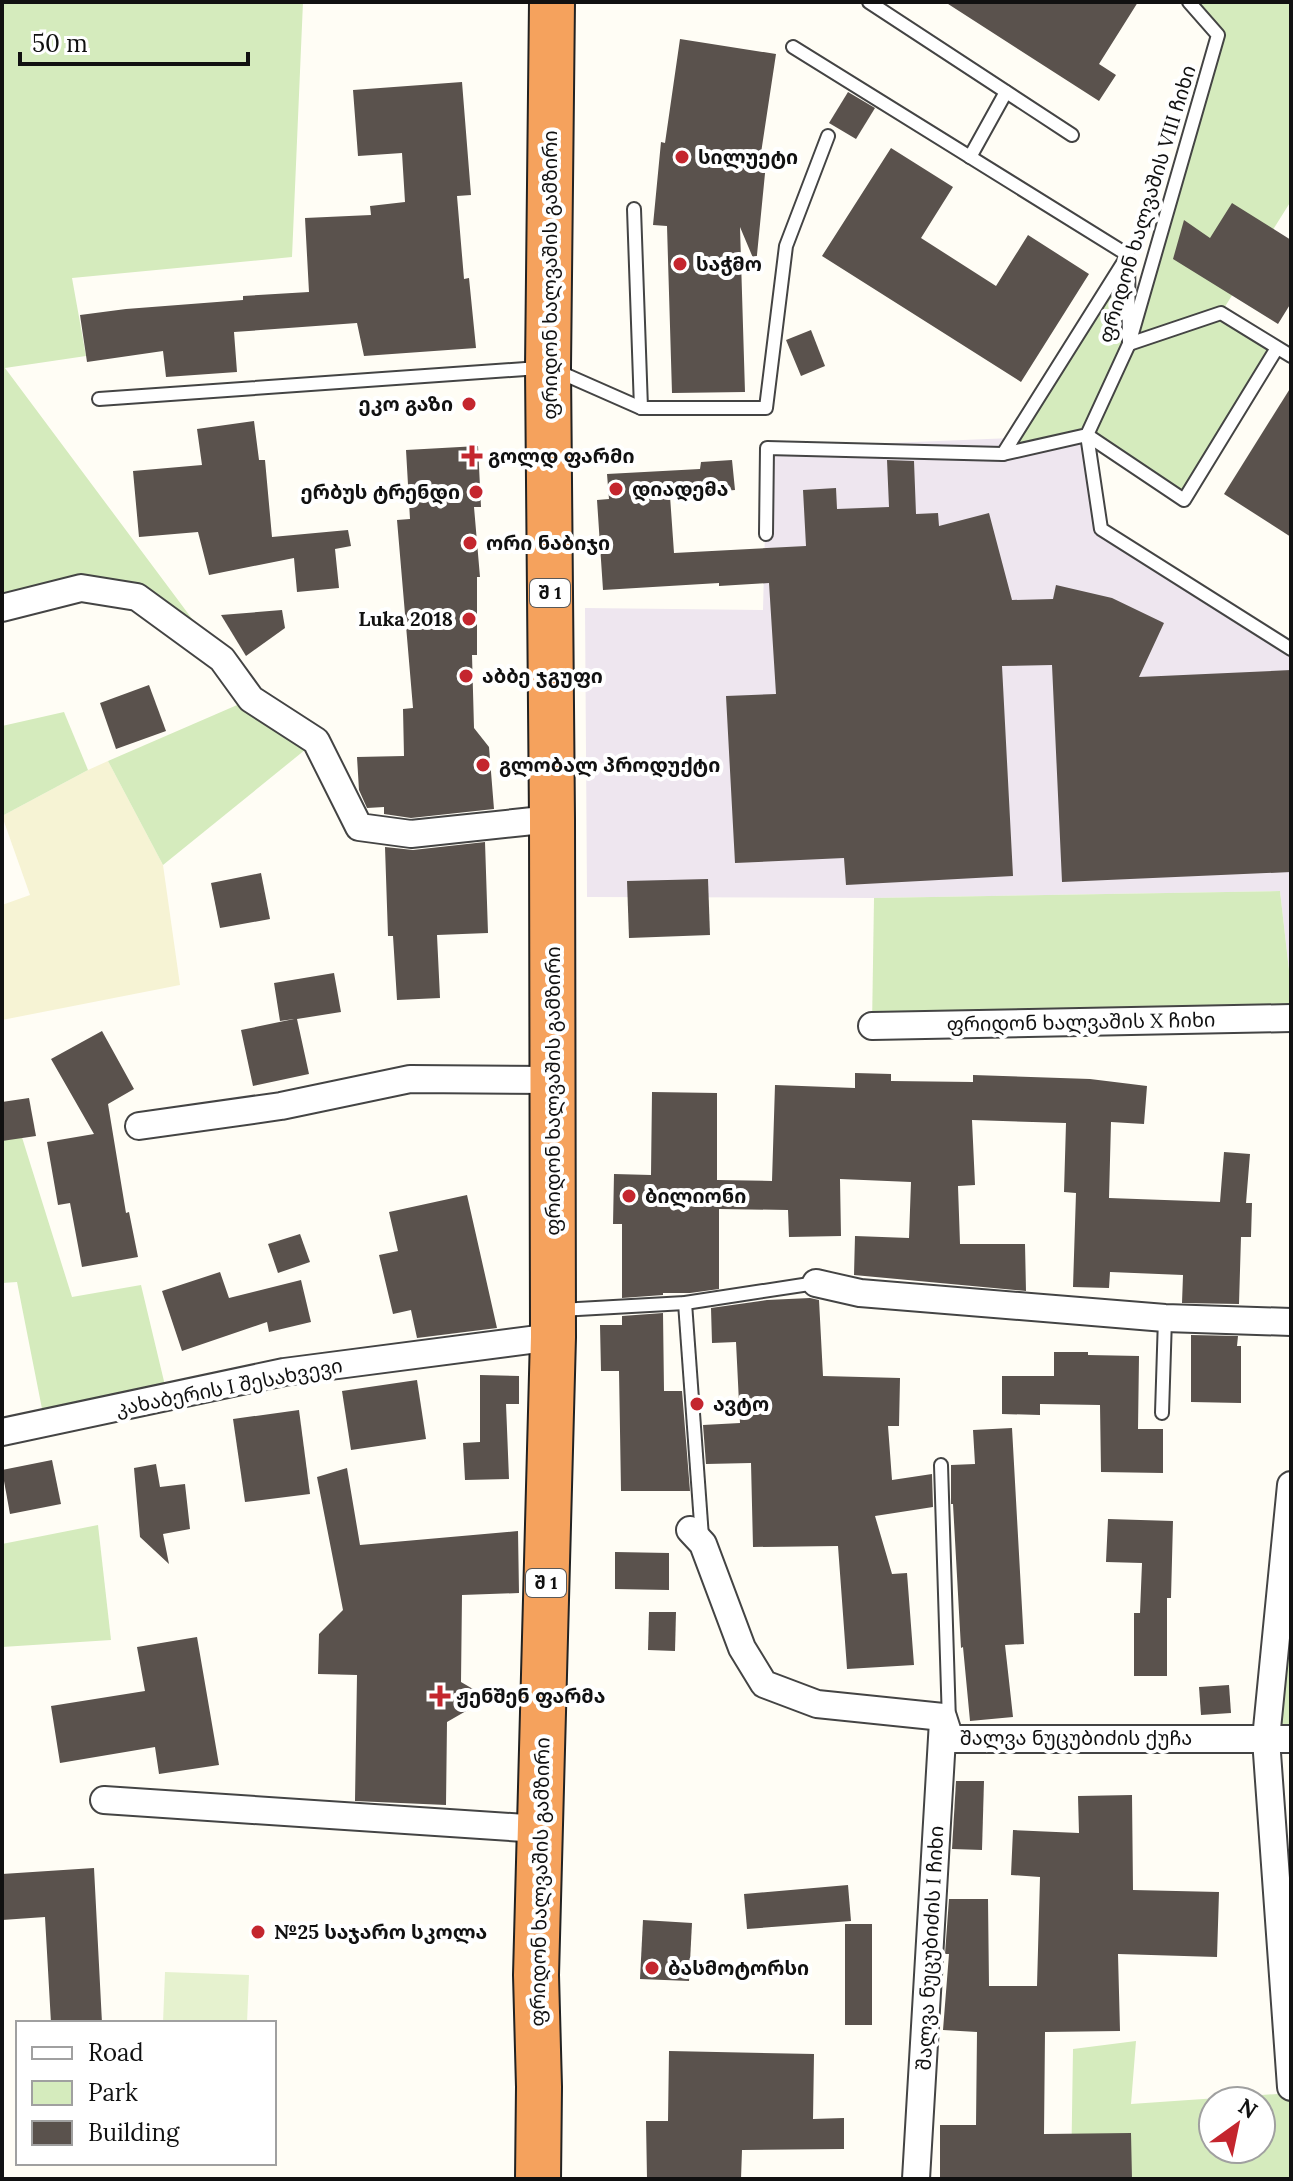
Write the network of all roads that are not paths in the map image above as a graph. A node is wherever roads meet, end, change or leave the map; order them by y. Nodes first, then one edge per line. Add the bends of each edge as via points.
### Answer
1 (552, 2) edge
2 (869, 2) edge
3 (1189, 2) edge
4 (793, 47) dead end
5 (1006, 92) junction
6 (1072, 135) dead end
7 (828, 136) dead end
8 (970, 157) junction
9 (634, 209) dead end
10 (1128, 255) junction
11 (1129, 344) junction
12 (1277, 348) junction
13 (1291, 356) edge
14 (548, 368) junction
15 (99, 399) dead end
16 (641, 408) junction
17 (1087, 435) junction
18 (1003, 454) junction
19 (766, 534) dead end
20 (2, 608) edge
21 (1291, 649) edge
22 (552, 819) junction
23 (1291, 1018) edge
24 (872, 1026) dead end
25 (553, 1080) junction
26 (139, 1126) dead end
27 (816, 1283) joint
28 (685, 1303) junction
29 (1165, 1318) junction
30 (1291, 1322) edge
31 (553, 1324) junction
32 (1162, 1413) dead end
33 (2, 1432) edge
34 (941, 1465) dead end
35 (1291, 1485) edge
36 (697, 1537) joint
37 (946, 1728) junction
38 (1278, 1739) edge
39 (104, 1800) dead end
40 (540, 1829) junction
41 (1291, 2087) edge
42 (538, 2179) edge
43 (916, 2179) edge

1 - 14 highway, ფრიდონ ხალვაშის გამზირი / შ 1
2 - 5 lane
3 - 11 lane, ფრიდონ ხალვაშის VIII ჩიხი via 1218,35
4 - 8 lane
5 - 6 lane
5 - 8 lane
7 - 16 lane via 786,246 766,408
8 - 10 lane
9 - 16 lane
10 - 11 lane
10 - 18 lane
11 - 12 lane via 1221,313
11 - 17 lane, ფრიდონ ხალვაშის VIII ჩიხი
12 - 13 lane
12 - 17 lane via 1184,500
14 - 15 lane
14 - 16 lane
14 - 22 highway, ფრიდონ ხალვაშის გამზირი / შ 1
17 - 18 lane
17 - 21 lane via 1101,529
18 - 19 lane via 767,448
20 - 22 street via 81,588 137,597 222,659 251,699 316,741 359,827 411,834
22 - 25 highway, ფრიდონ ხალვაშის გამზირი / შ 1
23 - 24 street, ფრიდონ ხალვაშის X ჩიხი
25 - 26 street via 410,1079 281,1106
25 - 31 highway, ფრიდონ ხალვაშის გამზირი / შ 1
27 - 28 lane
27 - 29 street via 860,1293
28 - 31 lane
28 - 36 lane
29 - 30 street
29 - 32 lane
31 - 33 street, კახაბერის I შესახვევი via 284,1372
31 - 40 highway, ფრიდონ ხალვაშის გამზირი / შ 1
34 - 37 lane
35 - 38 street
36 - 37 street, შალვა ნუცუბიძის ქუჩა via 742,1648 764,1684 817,1704
37 - 38 street, შალვა ნუცუბიძის ქუჩა
37 - 43 street, შალვა ნუცუბიძის I ჩიხი
38 - 41 street
39 - 40 street
40 - 42 highway, ფრიდონ ხალვაშის გამზირი / შ 1

